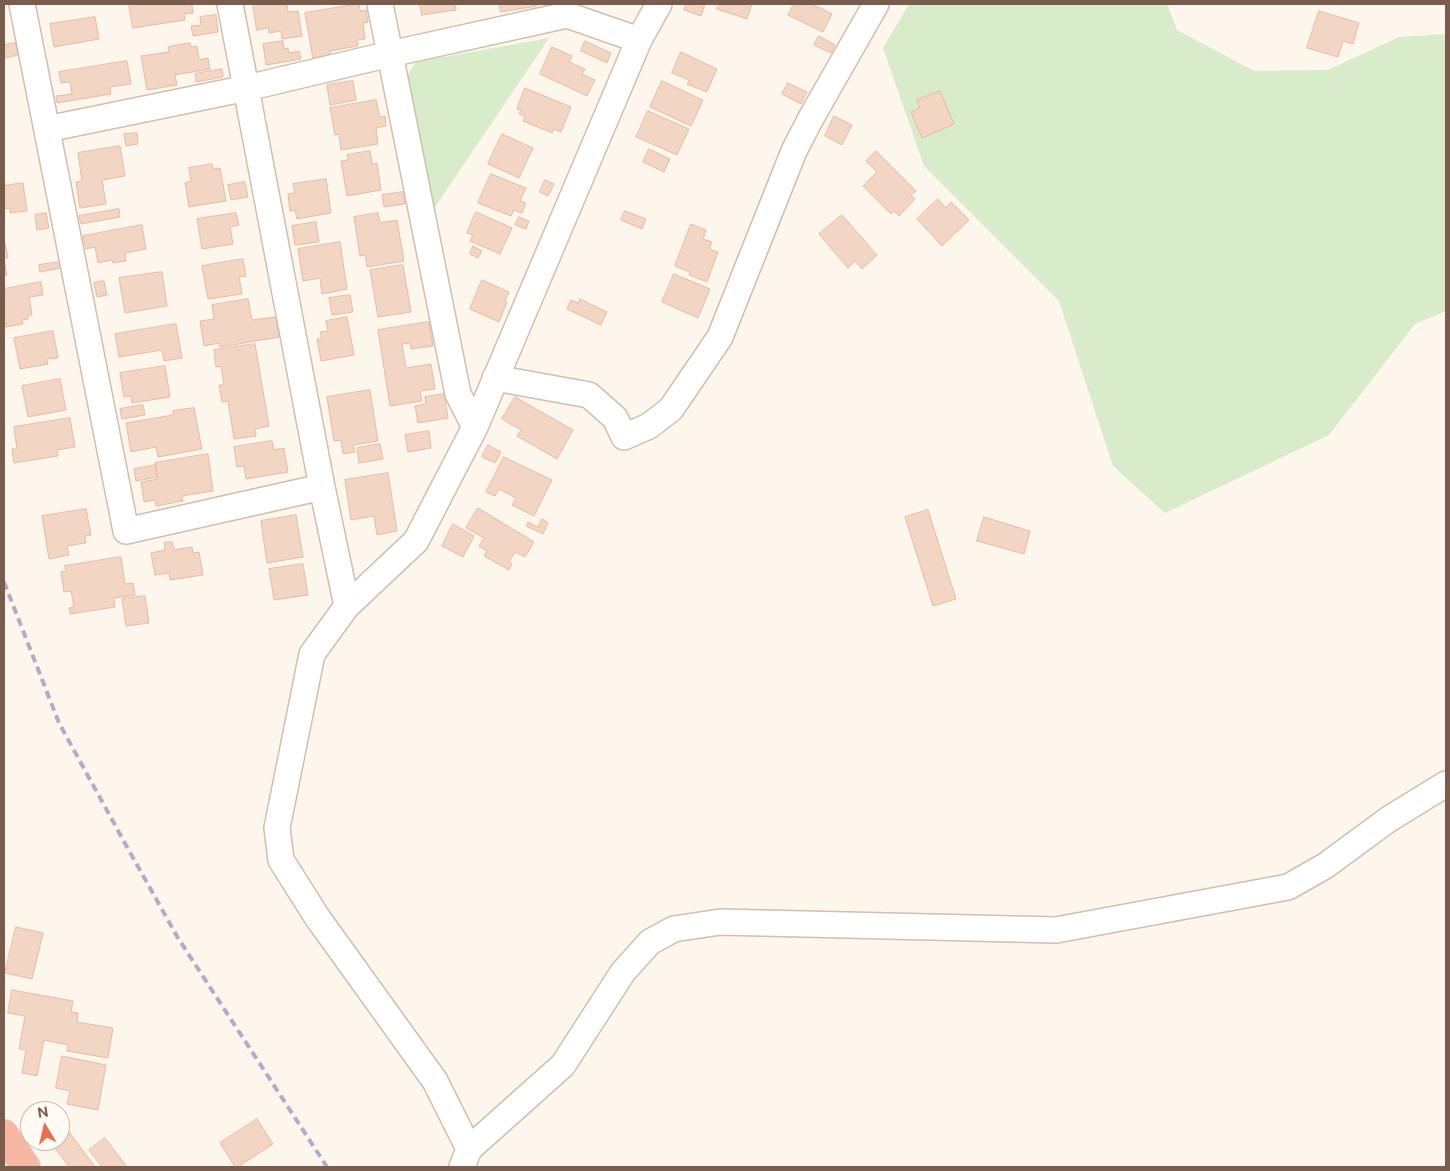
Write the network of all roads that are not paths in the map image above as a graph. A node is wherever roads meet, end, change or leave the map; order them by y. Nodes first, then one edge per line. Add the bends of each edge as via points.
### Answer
1 (22, 4) edge
2 (230, 4) edge
3 (380, 4) edge
4 (659, 4) edge
5 (876, 4) edge
6 (566, 10) edge
7 (639, 40) junction
8 (390, 54) junction
9 (247, 88) junction
10 (46, 129) junction
11 (495, 378) junction
12 (474, 427) junction
13 (322, 487) junction
14 (347, 606) junction
15 (1446, 784) edge
16 (4, 1134) edge
17 (465, 1158) edge
18 (26, 1167) edge

1 - 10 street
2 - 9 street
3 - 8 street
4 - 7 street
5 - 11 street via 794,150 720,337 671,409 649,426 624,437 615,418 589,395
6 - 7 street
6 - 8 street
7 - 11 street
8 - 9 street
8 - 12 street via 458,394
9 - 10 street
9 - 13 street
10 - 13 street via 126,531
11 - 12 street
12 - 14 street via 416,541
13 - 14 street
14 - 17 street via 312,654 277,828 280,860 316,917 435,1081
15 - 17 street via 1389,819 1325,866 1288,887 1056,930 720,922 674,929 650,942 624,972 563,1065
16 - 18 highway

